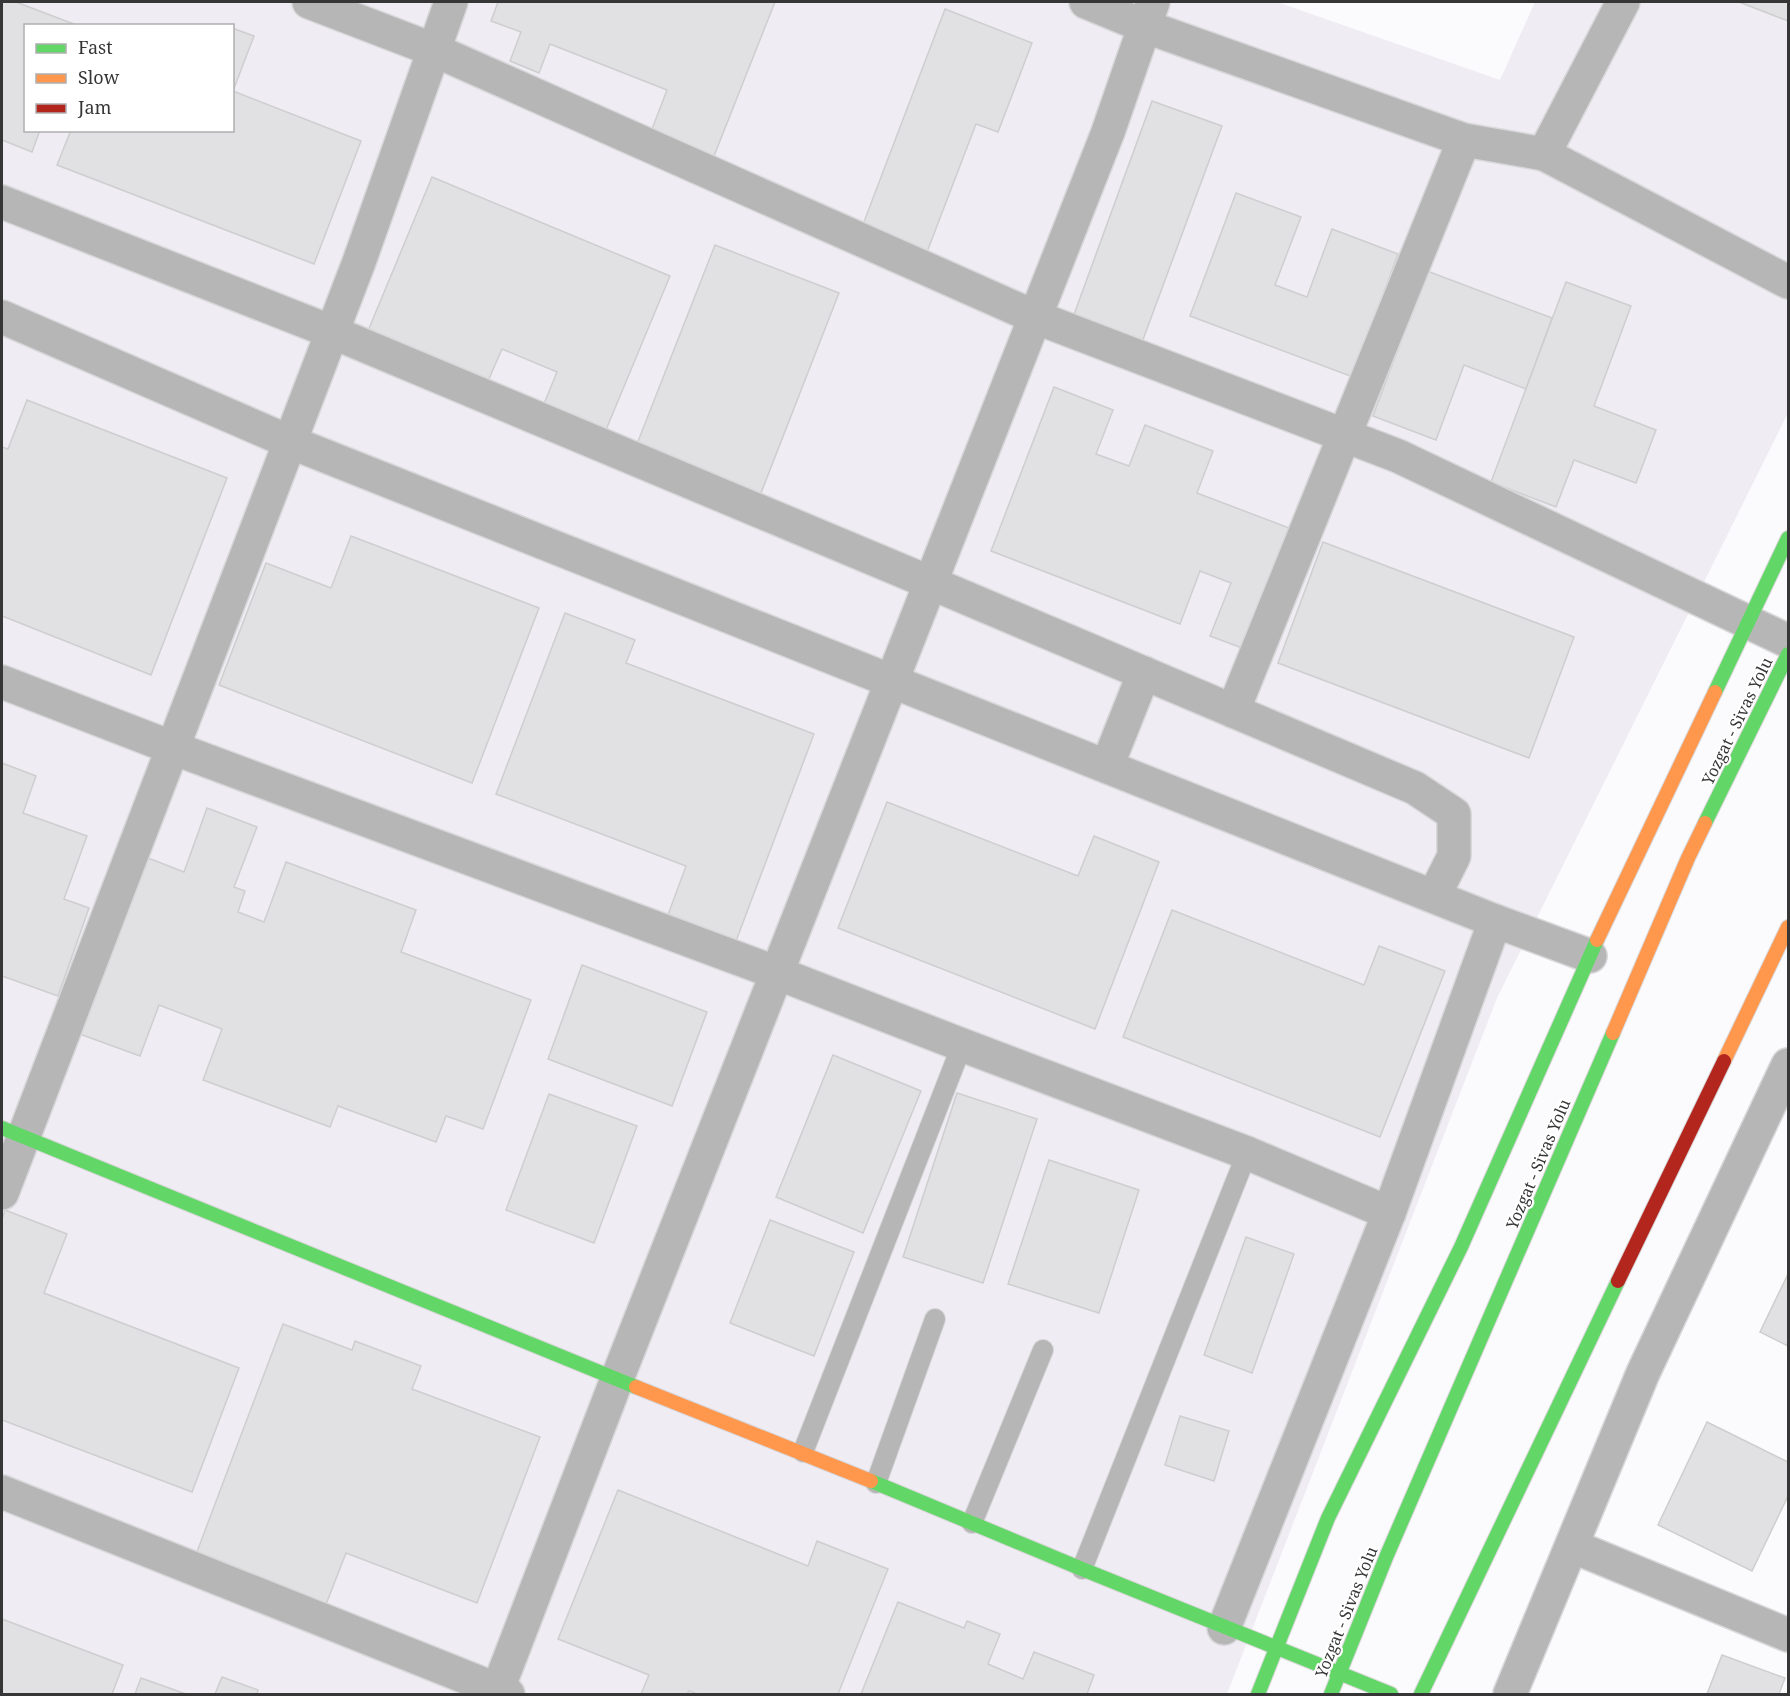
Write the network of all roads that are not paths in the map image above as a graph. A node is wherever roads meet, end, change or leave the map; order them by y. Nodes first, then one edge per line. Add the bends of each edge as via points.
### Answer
1 (309, 2) edge
2 (451, 2) edge
3 (1086, 2) edge
4 (1623, 2) edge
5 (1149, 14) edge
6 (434, 50) junction
7 (1464, 140) junction
8 (1544, 154) junction
9 (2, 202) edge
10 (1788, 282) edge
11 (2, 317) edge
12 (1035, 317) junction
13 (332, 332) junction
14 (1344, 436) junction
15 (290, 442) junction
16 (1788, 538) edge
17 (930, 583) junction
18 (1749, 622) junction
19 (1788, 641) edge
20 (1788, 654) edge
21 (1144, 673) junction
22 (892, 680) junction
23 (2, 682) edge
24 (1233, 711) junction
25 (173, 748) junction
26 (1107, 766) junction
27 (1434, 896) junction
28 (1496, 921) junction
29 (1788, 927) edge
30 (1590, 956) junction
31 (777, 973) junction
32 (962, 1045) junction
33 (1788, 1065) edge
34 (13, 1132) edge
35 (1247, 1153) junction
36 (2, 1193) edge
37 (1389, 1213) junction
38 (935, 1319) dead end
39 (1043, 1350) dead end
40 (617, 1379) junction
41 (803, 1452) junction
42 (876, 1483) junction
43 (2, 1492) edge
44 (972, 1523) junction
45 (1572, 1546) junction
46 (1082, 1569) junction
47 (1224, 1628) junction
48 (1788, 1635) edge
49 (1277, 1649) junction
50 (1339, 1675) junction
51 (501, 1693) edge
52 (1258, 1695) edge
53 (1331, 1695) edge
54 (1391, 1695) edge
55 (1421, 1695) edge
56 (1510, 1695) edge

1 - 6 street
2 - 6 street
3 - 5 street
4 - 8 street
5 - 7 street
5 - 12 street via 1108,132
6 - 12 street
6 - 13 street
7 - 8 street
7 - 14 street
8 - 10 street
9 - 13 street
11 - 15 street
12 - 14 street
12 - 17 street
13 - 15 street
13 - 17 street
14 - 18 street via 1398,456
14 - 24 street
15 - 22 street
15 - 25 street
16 - 18 main road
17 - 21 street
17 - 22 street
18 - 19 street
18 - 30 main road
20 - 50 main road, Yozgat - Sivas Yolu via 1688,858 1386,1555
21 - 24 street
21 - 26 street
22 - 26 street
22 - 31 street
23 - 25 street
24 - 27 street via 1415,788 1454,814 1454,856
25 - 31 street
25 - 34 street
26 - 27 street
27 - 28 street
28 - 30 street
28 - 37 street
29 - 55 main road
30 - 49 main road via 1461,1247 1329,1518
31 - 32 street
31 - 40 street
32 - 35 street
32 - 41 lane
33 - 45 street via 1643,1373
34 - 36 street
34 - 40 main road
35 - 37 street
35 - 46 lane
37 - 47 street
38 - 42 lane
39 - 44 lane
40 - 41 main road
40 - 51 street
41 - 42 main road
42 - 44 main road
43 - 51 street
44 - 46 main road
45 - 48 street
45 - 56 street
46 - 47 main road
47 - 49 main road
49 - 50 main road
49 - 52 main road
50 - 53 main road, Yozgat - Sivas Yolu
50 - 54 main road

